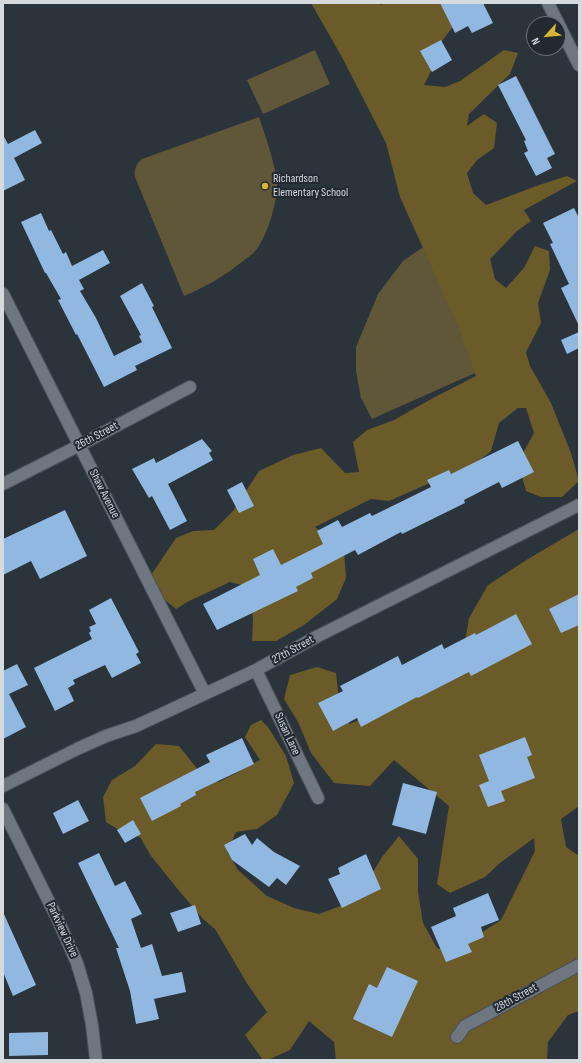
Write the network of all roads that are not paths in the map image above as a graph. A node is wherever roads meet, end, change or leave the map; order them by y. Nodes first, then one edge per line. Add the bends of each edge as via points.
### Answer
1 (548, 3) edge
2 (579, 65) edge
3 (3, 294) edge
4 (190, 386) dead end
5 (80, 446) junction
6 (3, 484) edge
7 (579, 505) edge
8 (256, 670) junction
9 (205, 694) junction
10 (3, 786) edge
11 (318, 798) dead end
12 (3, 809) edge
13 (579, 965) edge
14 (457, 1037) dead end
15 (96, 1060) edge

1 - 2 street
3 - 5 street, Shaw Avenue
4 - 5 street, 26th Street
5 - 6 street, 26th Street
5 - 9 street, Shaw Avenue
7 - 8 street, 27th Street via 318,636
8 - 9 street, 27th Street
8 - 11 street, Susan Lane
9 - 10 street, 27th Street via 136,726 77,749
12 - 15 street, Parkview Drive via 77,963 92,1025
13 - 14 street, 28th Street via 465,1026

